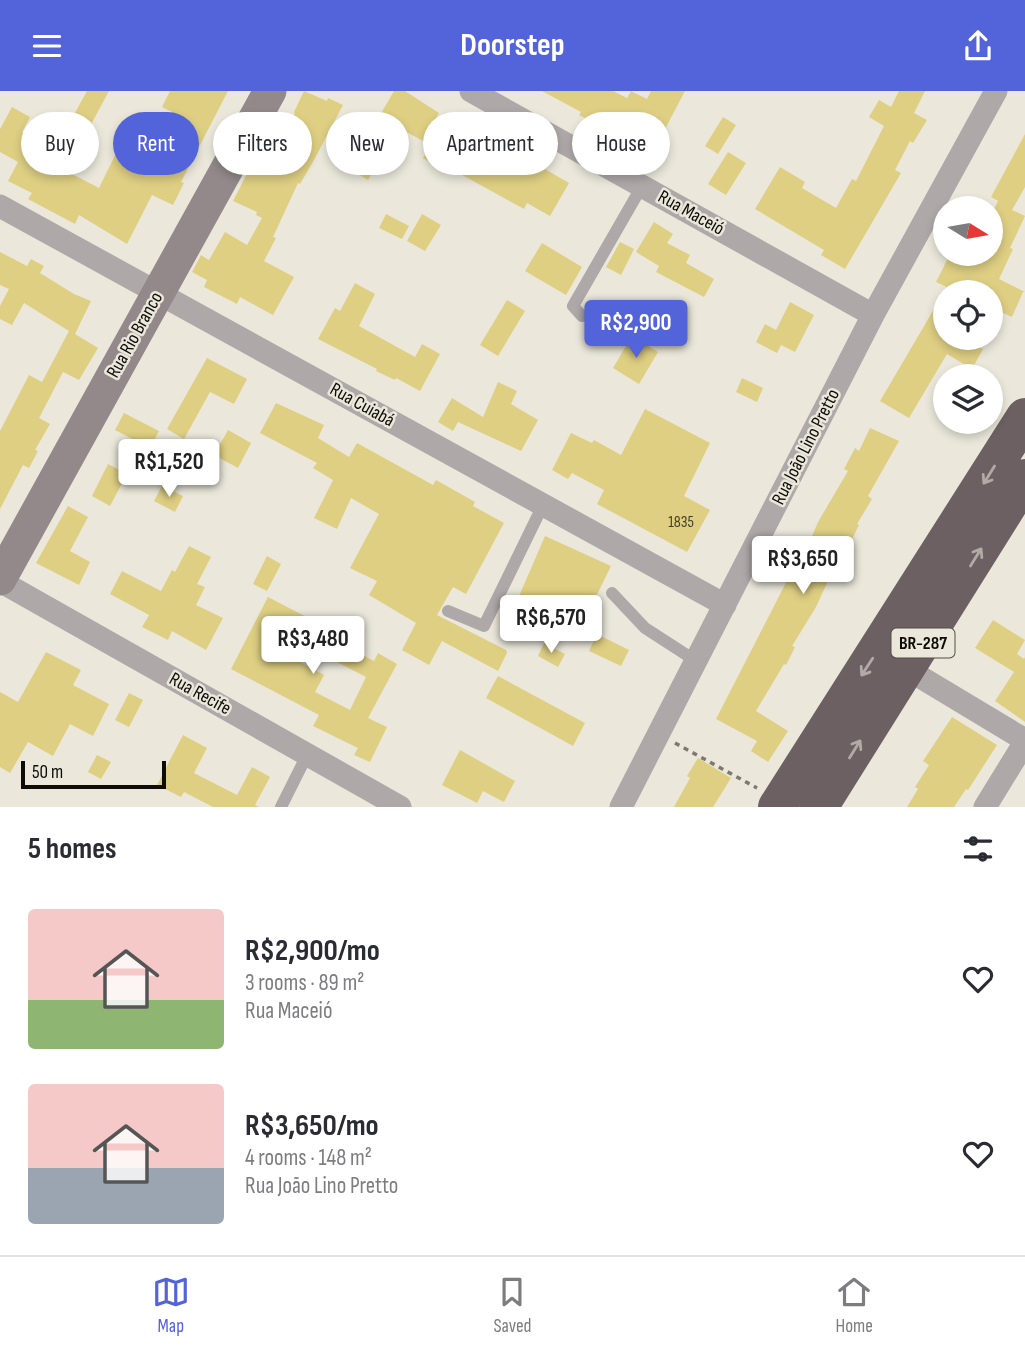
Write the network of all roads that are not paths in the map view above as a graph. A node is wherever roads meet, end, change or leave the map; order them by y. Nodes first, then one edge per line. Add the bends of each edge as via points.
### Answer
1 (270, 91) edge
2 (471, 91) edge
3 (996, 91) edge
4 (642, 186) junction
5 (0, 206) edge
6 (158, 293) junction
7 (873, 315) junction
8 (582, 316) dead end
9 (1025, 417) edge
10 (1025, 478) edge
11 (543, 505) junction
12 (0, 580) edge
13 (612, 593) dead end
14 (725, 605) junction
15 (448, 611) dead end
16 (696, 661) junction
17 (907, 669) junction
18 (1025, 741) edge
19 (307, 755) junction
20 (779, 804) edge
21 (281, 807) edge
22 (400, 807) edge
23 (621, 807) edge
24 (819, 807) edge
25 (985, 807) edge

1 - 6 street, Rua Rio Branco
2 - 4 street, Rua Maceió
3 - 7 street, Rua João Lino Pretto
4 - 7 street, Rua Maceió
4 - 8 lane via 573,306
5 - 6 street, Rua Cuiabá
6 - 11 street, Rua Cuiabá
6 - 12 street, Rua Rio Branco
7 - 14 street, Rua João Lino Pretto
9 -> 20 highway, BR-287
17 -> 10 highway, BR-287
11 - 14 street, Rua Cuiabá
11 - 15 lane via 484,626
12 - 19 street, Rua Recife
13 - 16 lane via 645,628
14 - 16 street, Rua João Lino Pretto
16 - 23 street, Rua João Lino Pretto
17 - 18 street
24 -> 17 highway, BR-287
18 - 25 street
19 - 21 lane
19 - 22 street, Rua Recife

